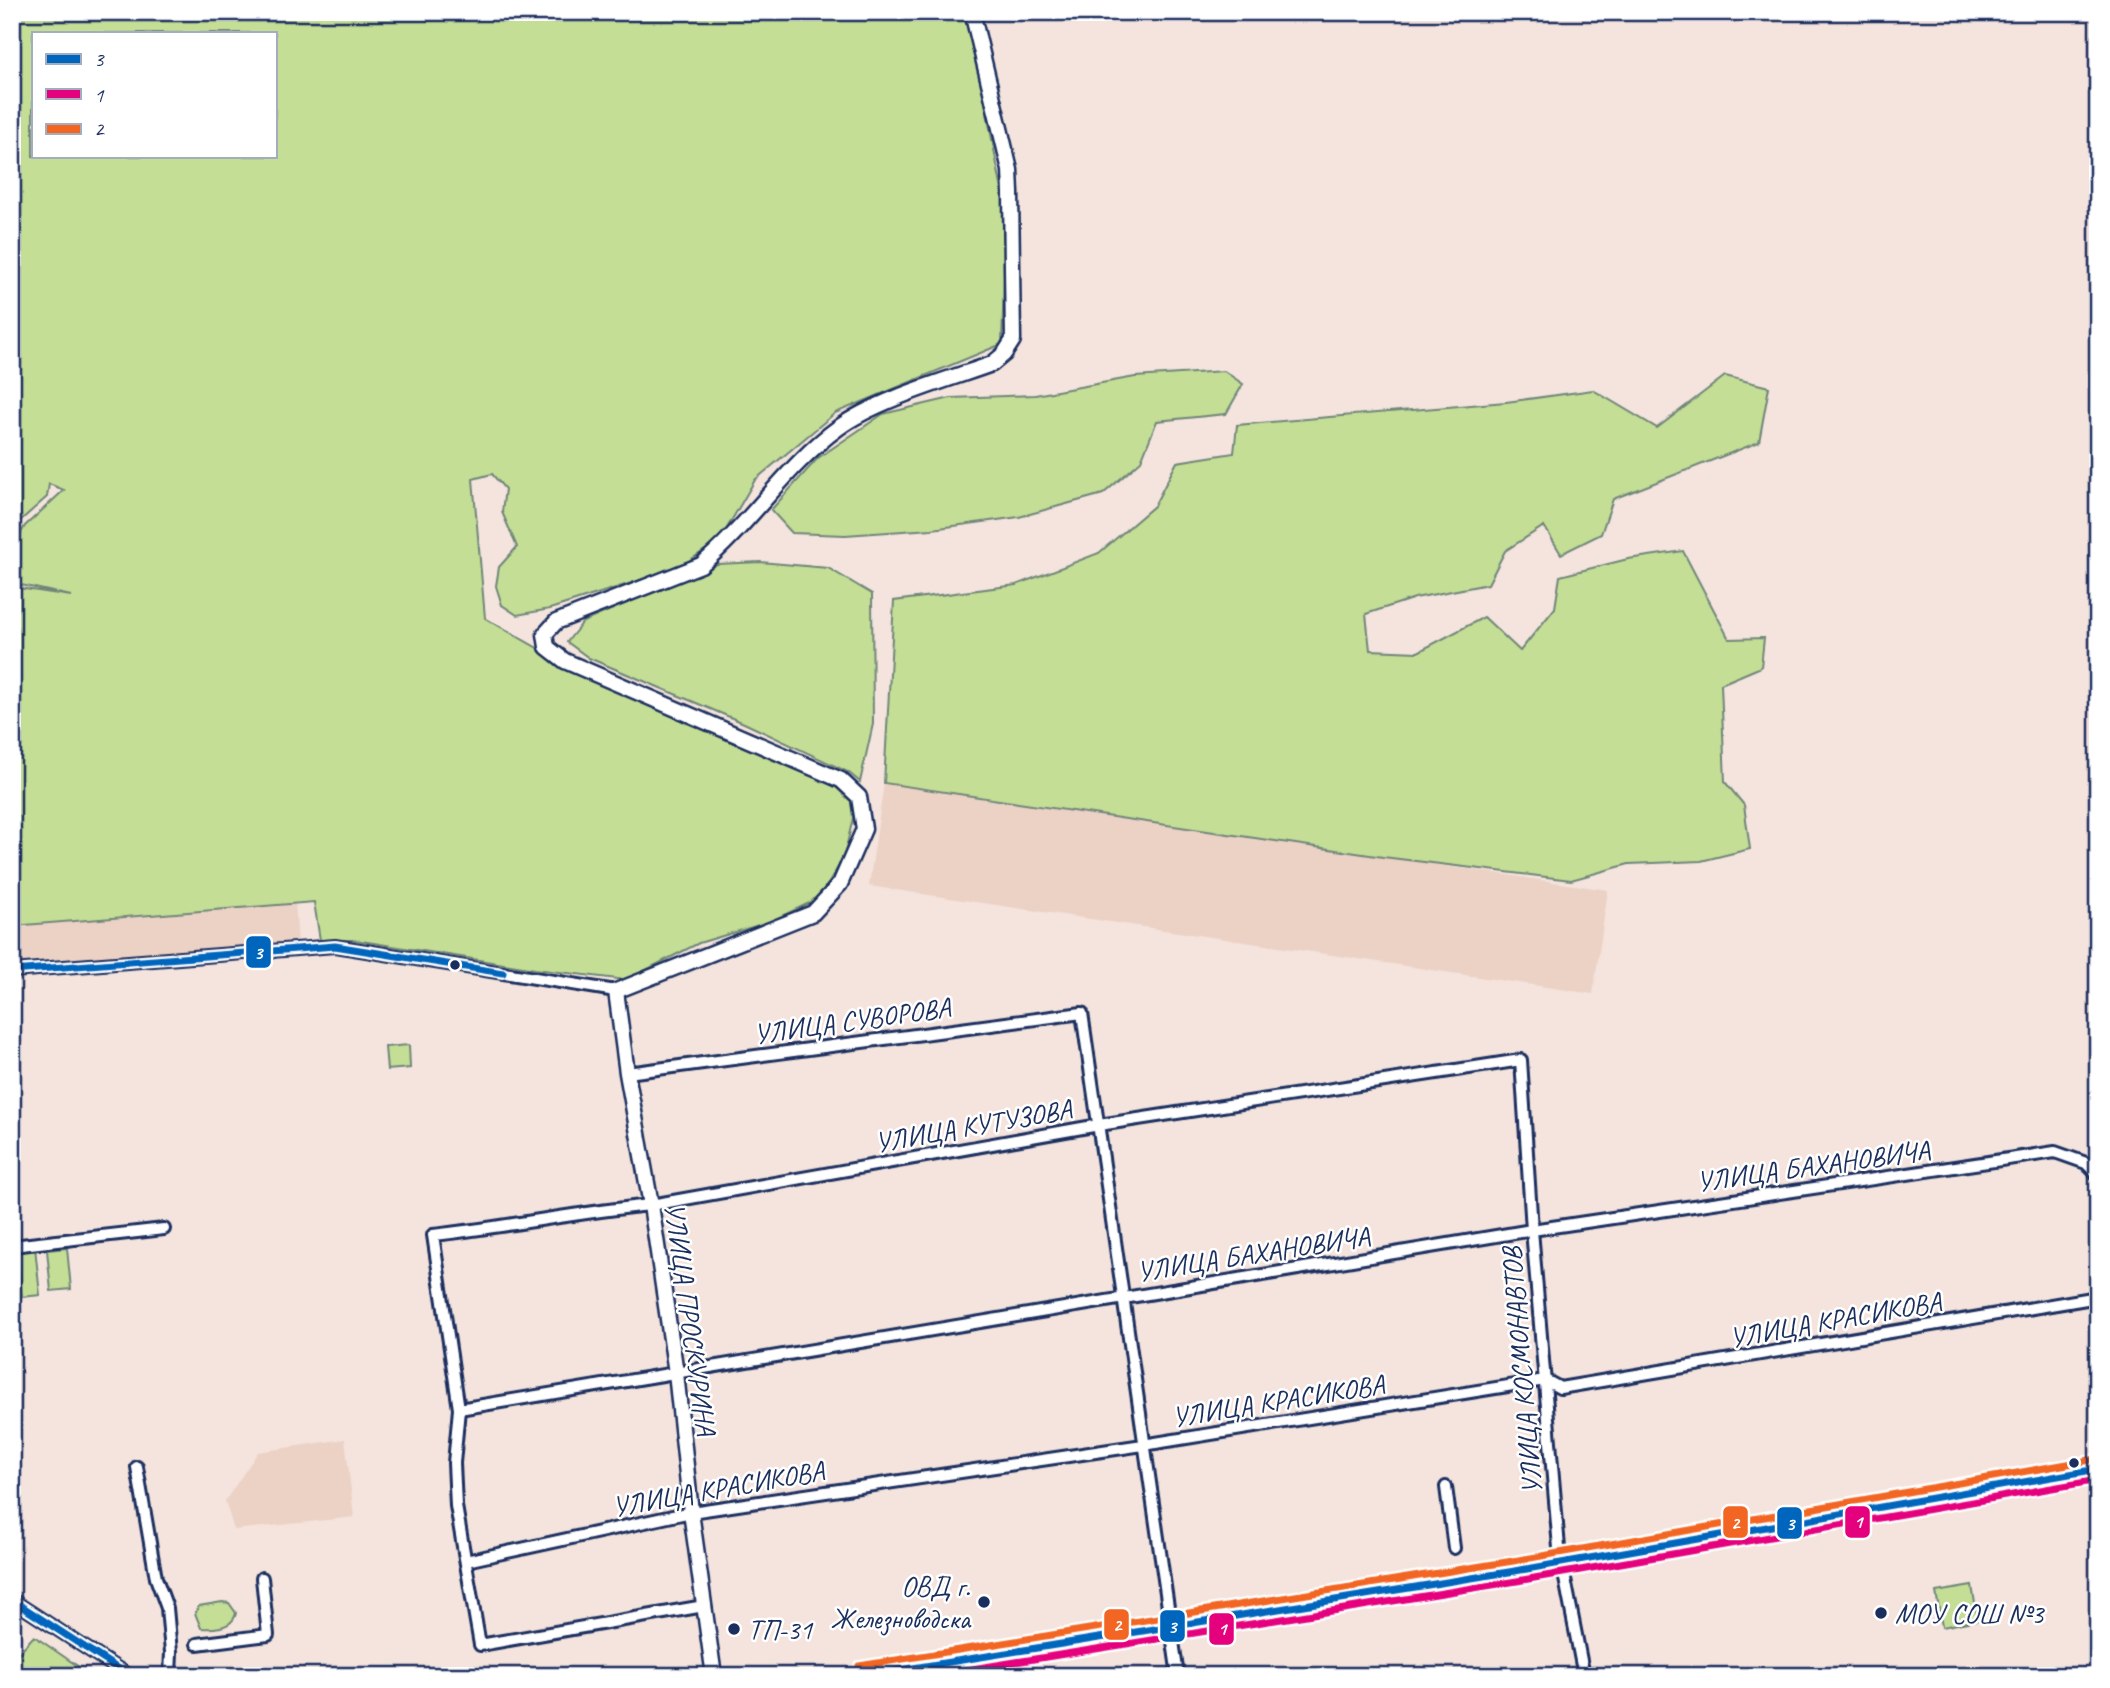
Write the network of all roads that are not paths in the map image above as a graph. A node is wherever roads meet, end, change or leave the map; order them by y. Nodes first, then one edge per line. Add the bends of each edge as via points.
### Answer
1 (972, 12) edge
2 (12, 971) edge
3 (617, 991) junction
4 (1521, 1060) joint
5 (627, 1073) junction
6 (1099, 1125) junction
7 (2098, 1175) edge
8 (651, 1205) junction
9 (163, 1229) dead end
10 (1532, 1230) junction
11 (12, 1246) edge
12 (1125, 1297) junction
13 (2097, 1297) edge
14 (676, 1373) junction
15 (1545, 1380) junction
16 (459, 1409) junction
17 (1143, 1445) junction
18 (137, 1467) dead end
19 (2098, 1469) edge
20 (1446, 1487) dead end
21 (691, 1512) junction
22 (1454, 1548) dead end
23 (466, 1561) junction
24 (1560, 1563) junction
25 (262, 1578) dead end
26 (12, 1600) edge
27 (704, 1606) junction
28 (1170, 1627) junction
29 (197, 1644) dead end
30 (129, 1676) edge
31 (170, 1676) edge
32 (714, 1676) edge
33 (860, 1676) edge
34 (1178, 1676) edge
35 (1584, 1676) edge

1 - 3 street via 1010,170 1014,315 1013,340 1004,354 992,364 865,412 838,428 702,565 556,622 545,634 547,647 565,661 841,780 859,797 864,829 841,884 813,913
2 - 3 street via 335,946
3 - 5 street, УЛИЦА ПРОСКУРИНА
4 - 6 street, УЛИЦА КУТУЗОВА
4 - 10 street, УЛИЦА КОСМОНАВТОВ
5 - 6 street, УЛИЦА СУВОРОВА via 1082,1013
5 - 8 street, УЛИЦА ПРОСКУРИНА
6 - 8 street, УЛИЦА КУТУЗОВА
6 - 12 street
7 - 10 street, УЛИЦА БАХАНОВИЧА via 2086,1163 2055,1152
8 - 14 street, УЛИЦА ПРОСКУРИНА
8 - 16 street, УЛИЦА КУТУЗОВА via 433,1235
9 - 11 street
10 - 12 street, УЛИЦА БАХАНОВИЧА
10 - 15 street, УЛИЦА КОСМОНАВТОВ
12 - 14 street, УЛИЦА БАХАНОВИЧА
12 - 17 street
13 - 15 street, УЛИЦА КРАСИКОВА via 1560,1388
14 - 16 street, УЛИЦА БАХАНОВИЧА
14 - 21 street, УЛИЦА ПРОСКУРИНА
15 - 17 street, УЛИЦА КРАСИКОВА
15 - 24 street, УЛИЦА КОСМОНАВТОВ
16 - 23 street via 454,1464
17 - 21 street, УЛИЦА КРАСИКОВА
17 - 28 street
18 - 31 street via 156,1578 167,1608
19 - 24 street
20 - 22 street
21 - 23 street, УЛИЦА КРАСИКОВА
21 - 27 street, УЛИЦА ПРОСКУРИНА
23 - 27 street via 480,1645
24 - 28 street
24 - 35 street, УЛИЦА КОСМОНАВТОВ
25 - 29 street via 268,1635
26 - 30 street
27 - 32 street, УЛИЦА ПРОСКУРИНА
28 - 33 street
28 - 34 street

